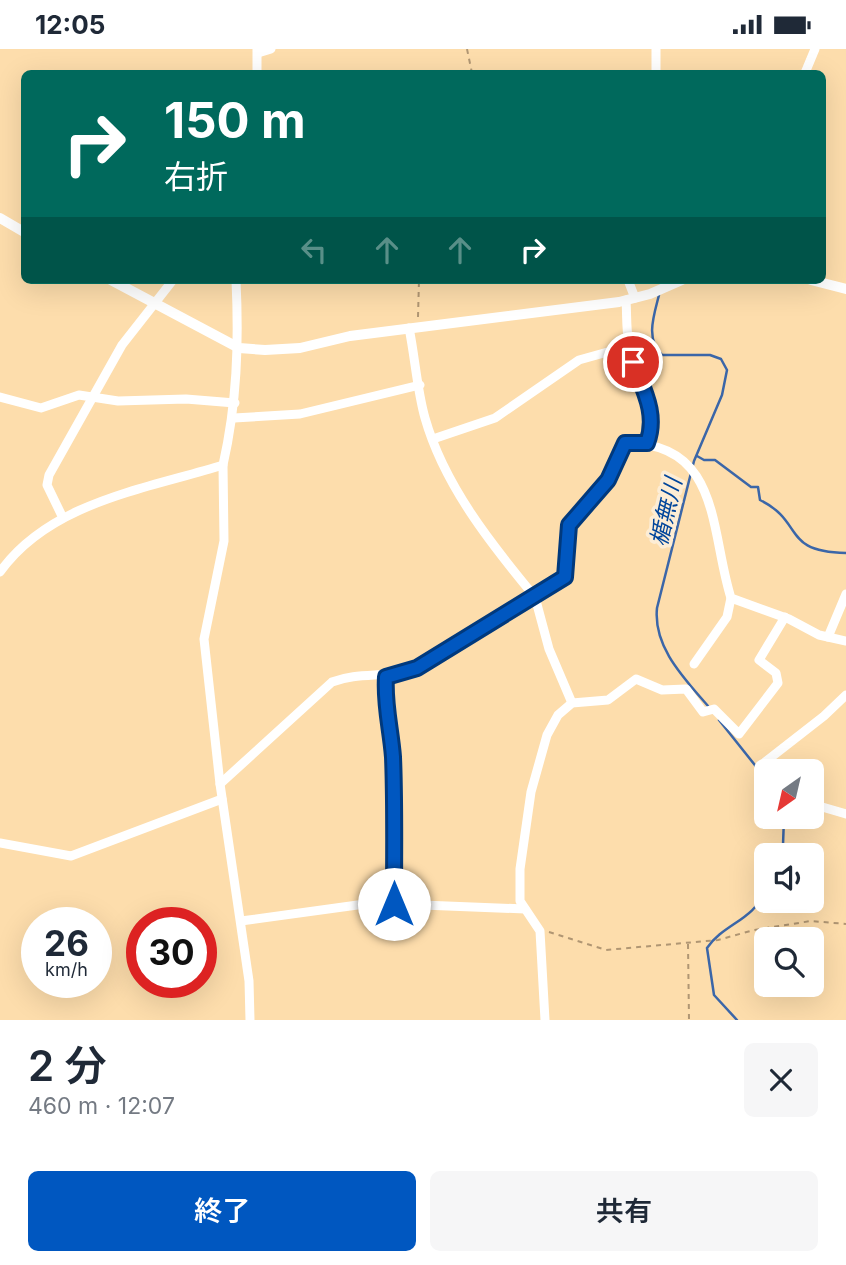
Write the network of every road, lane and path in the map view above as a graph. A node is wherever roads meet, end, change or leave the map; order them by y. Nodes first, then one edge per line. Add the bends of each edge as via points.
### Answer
1 (271, 49) edge
2 (467, 49) edge
3 (656, 49) edge
4 (815, 49) edge
5 (257, 51) edge
6 (257, 70) edge
7 (471, 70) edge
8 (656, 70) edge
9 (806, 70) edge
10 (0, 218) edge
11 (21, 230) edge
12 (118, 284) edge
13 (170, 284) edge
14 (236, 284) edge
15 (418, 284) edge
16 (629, 284) edge
17 (671, 284) edge
18 (826, 284) edge
19 (846, 289) edge
20 (631, 299) junction
21 (155, 305) junction
22 (413, 328) junction
23 (629, 346) junction
24 (239, 348) junction
25 (420, 385) junction
26 (92, 395) junction
27 (0, 397) edge
28 (235, 403) junction
29 (234, 418) junction
30 (433, 439) junction
31 (647, 443) junction
32 (223, 465) junction
33 (62, 516) junction
34 (0, 572) edge
35 (846, 594) edge
36 (535, 597) junction
37 (731, 598) junction
38 (785, 617) junction
39 (828, 636) junction
40 (846, 641) edge
41 (694, 664) dead end
42 (386, 677) junction
43 (846, 695) edge
44 (572, 703) junction
45 (769, 759) edge
46 (220, 784) junction
47 (222, 799) junction
48 (824, 808) edge
49 (846, 814) edge
50 (0, 843) edge
51 (394, 904) junction
52 (525, 909) junction
53 (241, 921) junction
54 (846, 924) edge
55 (538, 928) junction
56 (688, 943) junction
57 (250, 1020) edge
58 (545, 1020) edge
59 (689, 1020) edge

1 - 5 street
2 - 7 path
3 - 8 street
4 - 9 street
5 - 6 street
10 - 11 street
12 - 21 street
13 - 21 street
14 - 24 street
15 - 22 path
16 - 20 street
17 - 20 street
18 - 19 street
20 - 22 street
20 - 23 street
21 - 24 street
21 - 26 street via 122,345
22 - 24 street via 300,348
22 - 25 street
23 - 30 street via 579,360 495,418
23 - 31 street via 650,406
24 - 28 street
25 - 29 street via 300,414
25 - 30 street via 424,417
26 - 27 street via 65,397 41,408
26 - 28 street via 118,401
26 - 33 street via 49,475 47,485
28 - 29 street
29 - 32 street
30 - 36 street via 470,511
31 - 36 street via 625,443 608,480 569,525 565,577
31 - 37 street via 682,459 709,498
32 - 33 street
32 - 46 street via 224,541 204,639
33 - 34 street via 22,547
35 - 39 street
36 - 42 street via 417,668
36 - 44 street via 549,649
37 - 38 street
37 - 41 street via 727,617
38 - 39 street
38 - 44 street via 758,660 776,673 778,683 739,734 710,710 703,712 686,689 662,690 636,679 608,700
39 - 40 street
42 - 46 street via 332,681
42 - 51 street via 384,703 392,739 394,788
43 - 45 street
44 - 52 street via 551,725 531,792 520,869 519,895
46 - 47 street
47 - 50 street via 71,856
47 - 53 street
48 - 49 street
51 - 52 street
51 - 53 street via 351,905
52 - 55 street
53 - 57 street
54 - 56 path via 811,921
55 - 56 path via 606,950
55 - 58 street
56 - 59 path

